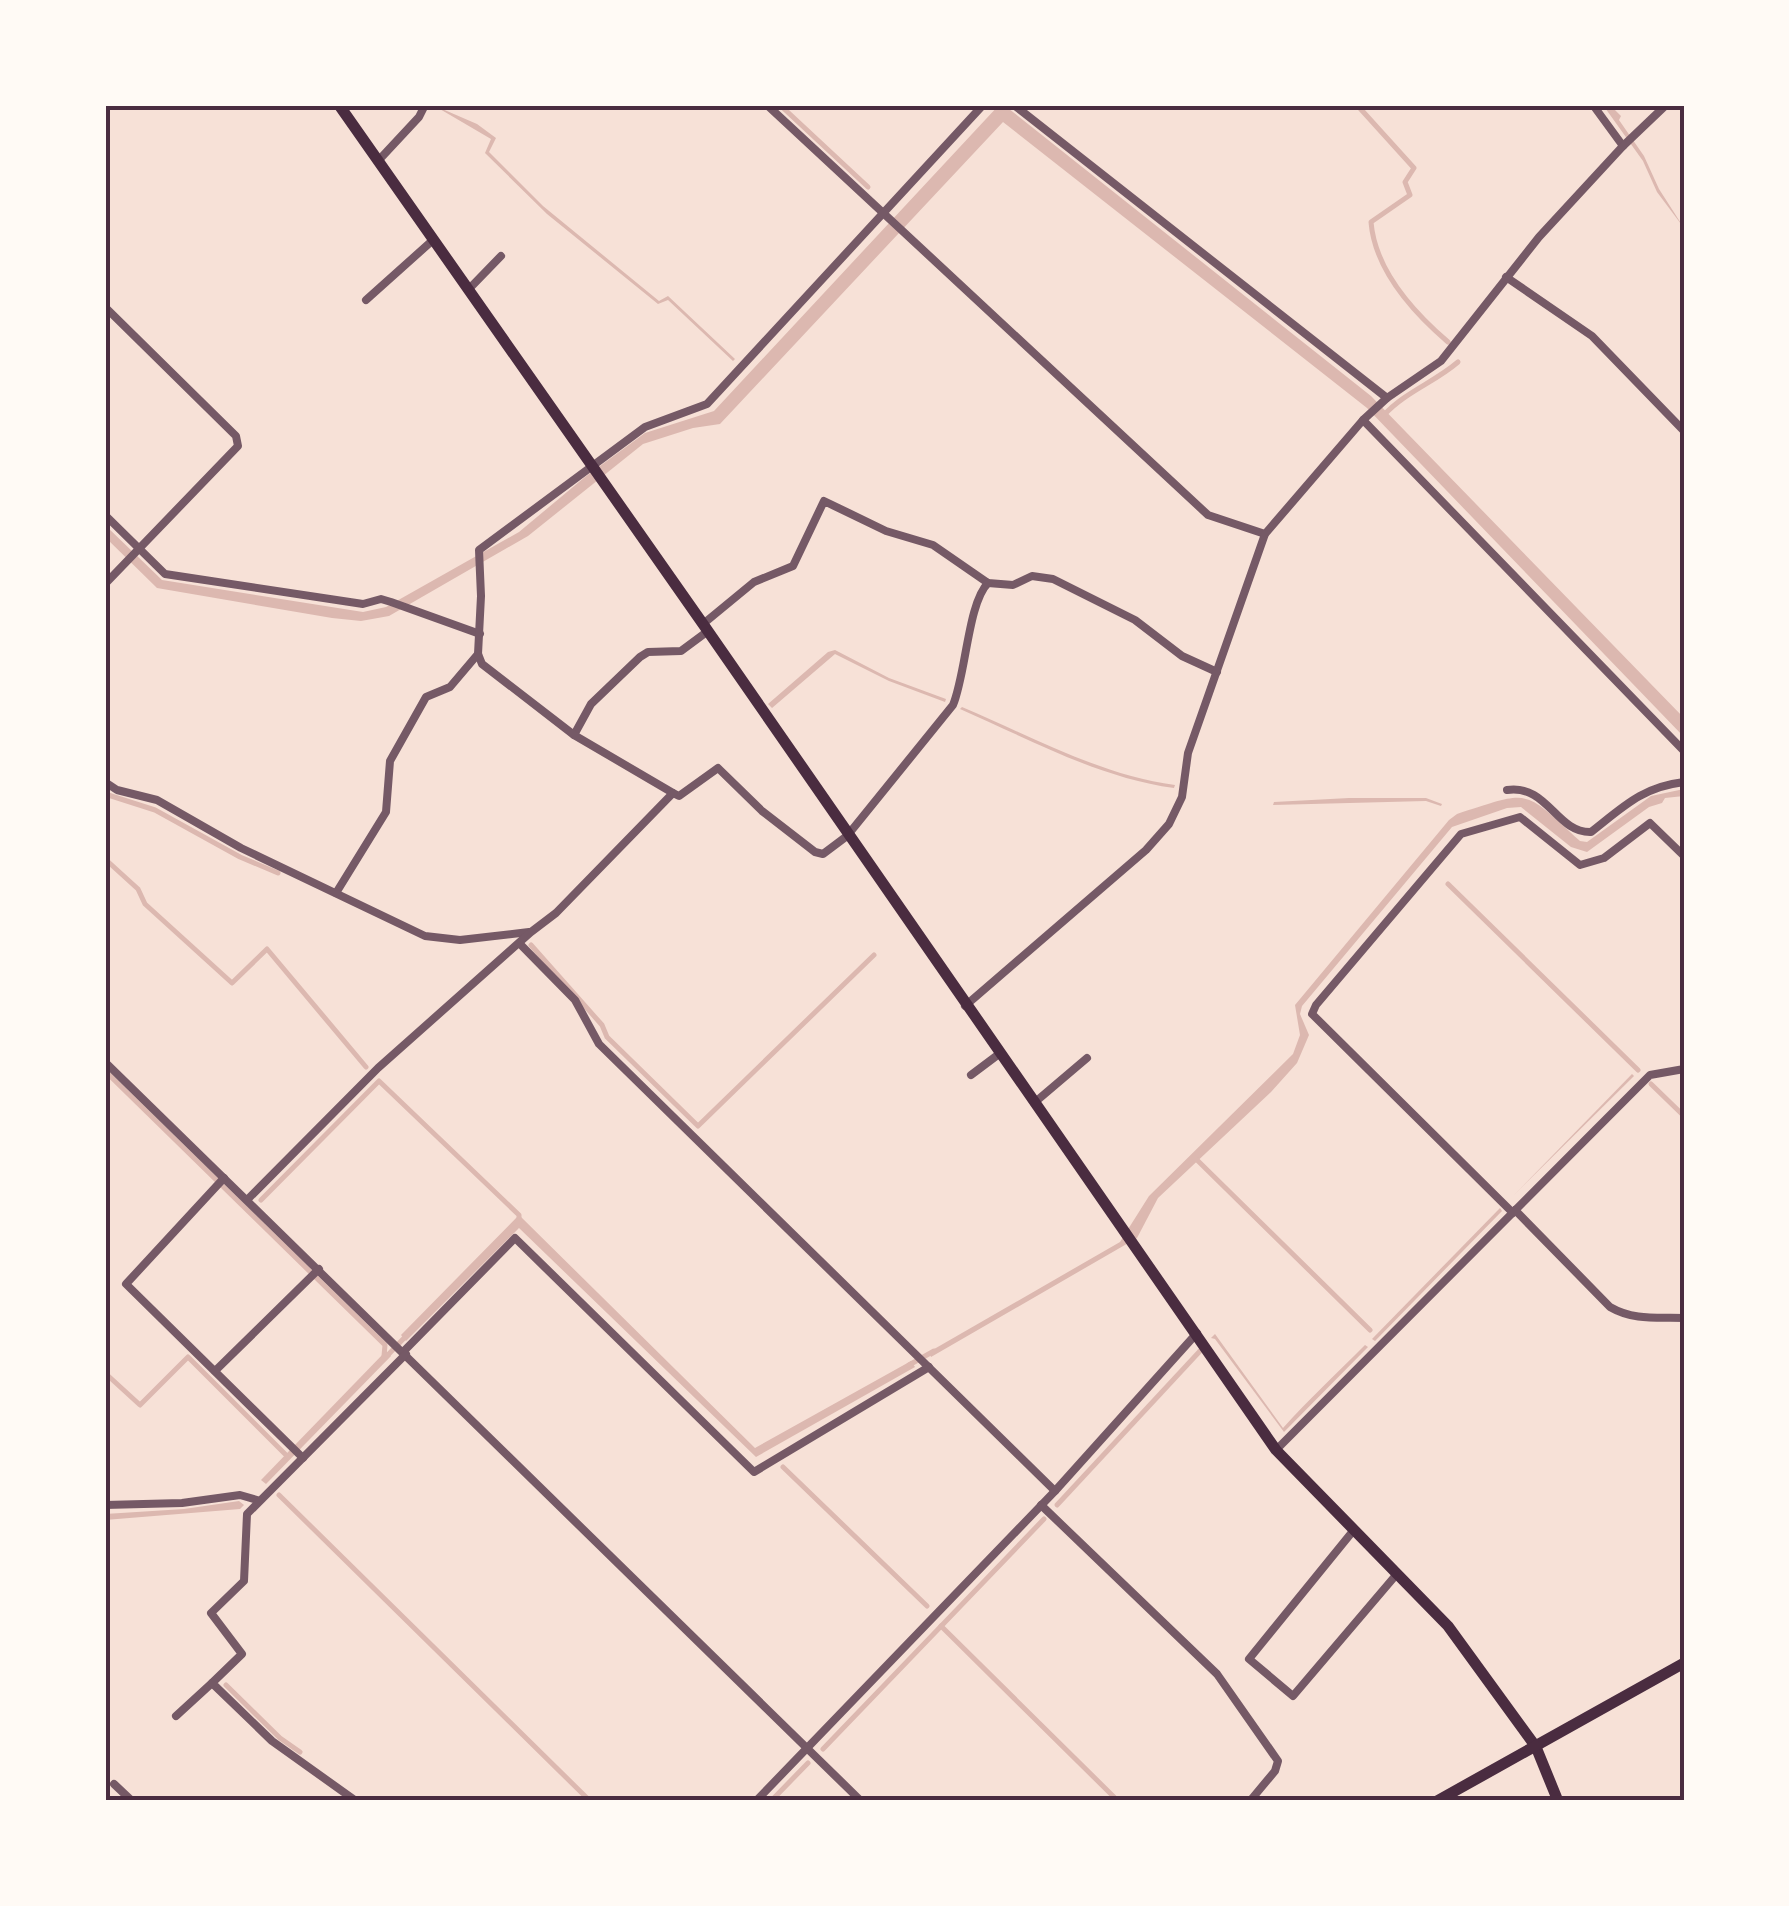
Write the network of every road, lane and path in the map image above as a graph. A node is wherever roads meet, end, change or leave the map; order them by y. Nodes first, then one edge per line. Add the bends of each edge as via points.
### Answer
1 (338, 105) edge
2 (425, 105) edge
3 (766, 105) edge
4 (983, 105) edge
5 (1014, 105) edge
6 (1593, 105) edge
7 (1666, 105) edge
8 (1622, 146) junction
9 (378, 161) junction
10 (887, 216) junction
11 (433, 240) junction
12 (501, 256) dead end
13 (1506, 277) junction
14 (468, 290) junction
15 (366, 300) dead end
16 (105, 307) edge
17 (1387, 398) junction
18 (1363, 420) junction
19 (1684, 431) edge
20 (596, 471) junction
21 (105, 515) edge
22 (1265, 534) junction
23 (137, 550) junction
24 (988, 582) junction
25 (105, 584) edge
26 (706, 627) junction
27 (480, 634) junction
28 (478, 654) junction
29 (1217, 672) junction
30 (574, 735) junction
31 (1684, 751) edge
32 (105, 782) edge
33 (1684, 782) edge
34 (1506, 790) dead end
35 (673, 793) junction
36 (847, 836) junction
37 (1684, 856) edge
38 (336, 894) junction
39 (531, 932) junction
40 (520, 944) junction
41 (965, 1006) junction
42 (1000, 1054) junction
43 (1087, 1058) dead end
44 (105, 1062) edge
45 (1684, 1069) edge
46 (971, 1075) dead end
47 (1034, 1103) junction
48 (224, 1178) junction
49 (247, 1200) junction
50 (1514, 1212) junction
51 (318, 1270) junction
52 (1684, 1318) edge
53 (1197, 1333) junction
54 (405, 1353) junction
55 (928, 1367) junction
56 (215, 1371) junction
57 (1276, 1450) junction
58 (304, 1458) junction
59 (1055, 1490) junction
60 (257, 1500) junction
61 (105, 1505) edge
62 (1041, 1505) junction
63 (1353, 1531) junction
64 (1396, 1575) junction
65 (1684, 1663) edge
66 (212, 1683) junction
67 (176, 1716) dead end
68 (1536, 1747) junction
69 (808, 1748) junction
70 (114, 1784) dead end
71 (132, 1801) edge
72 (356, 1801) edge
73 (756, 1801) edge
74 (861, 1801) edge
75 (1250, 1801) edge
76 (1437, 1801) edge
77 (1558, 1801) edge

1 - 9 main road
2 - 9 street
3 - 10 street
4 - 10 street
5 - 17 street
6 - 8 street
7 - 8 street
8 - 13 street
9 - 11 main road
10 - 20 street via 707,404 644,426
10 - 22 street via 1208,515
11 - 14 main road
11 - 15 street
12 - 14 street
13 - 17 street via 1441,361
13 - 19 street via 1592,336
14 - 20 main road
16 - 23 street via 236,436 238,446
17 - 18 street
18 - 22 street
18 - 31 street
20 - 26 main road
20 - 27 street via 479,550
21 - 23 street
22 - 29 street
23 - 25 street
23 - 27 street via 165,574 363,604 381,599
24 - 26 street via 932,546 824,501 793,566 754,582
24 - 29 street via 1053,578
24 - 36 street via 977,601 954,706
26 - 30 street via 681,651 640,657 591,704
26 - 36 main road
27 - 28 street
28 - 30 street via 482,664
28 - 38 street via 450,687 426,697 390,762 386,812
29 - 41 street via 1169,824
30 - 35 street
32 - 38 street via 157,800
33 - 34 street via 1640,794 1591,832 1572,827 1533,792
35 - 36 street via 679,796 718,768 815,852 823,854
35 - 39 street
36 - 41 main road
37 - 50 street via 1650,823 1604,858 1580,865 1520,817 1461,834 1316,1005 1312,1014
38 - 39 street via 425,936 460,940
39 - 40 street
40 - 49 street via 378,1068
40 - 55 street via 575,1000 598,1044
41 - 42 main road
42 - 46 street
42 - 47 main road
43 - 47 street
44 - 48 street
45 - 50 street via 1650,1075
47 - 53 main road
48 - 49 street
48 - 56 street via 126,1284
49 - 51 street
50 - 52 street via 1610,1307 1623,1315
50 - 57 street
51 - 54 street
51 - 56 street
53 - 57 main road
53 - 59 street
54 - 55 street via 516,1238 754,1472
54 - 58 street
54 - 69 street
55 - 59 street
56 - 58 street
57 - 63 main road
58 - 60 street
59 - 62 street
60 - 61 street via 240,1494
60 - 66 street via 247,1514 244,1581 210,1613 242,1654
62 - 69 street
62 - 75 street via 1217,1674 1260,1734 1278,1761
63 - 64 main road
63 - 64 street via 1249,1659 1293,1696
64 - 68 main road via 1448,1626
65 - 68 main road
66 - 67 street
66 - 72 street via 272,1741
68 - 76 main road
68 - 77 main road
69 - 73 street
69 - 74 street
70 - 71 street

